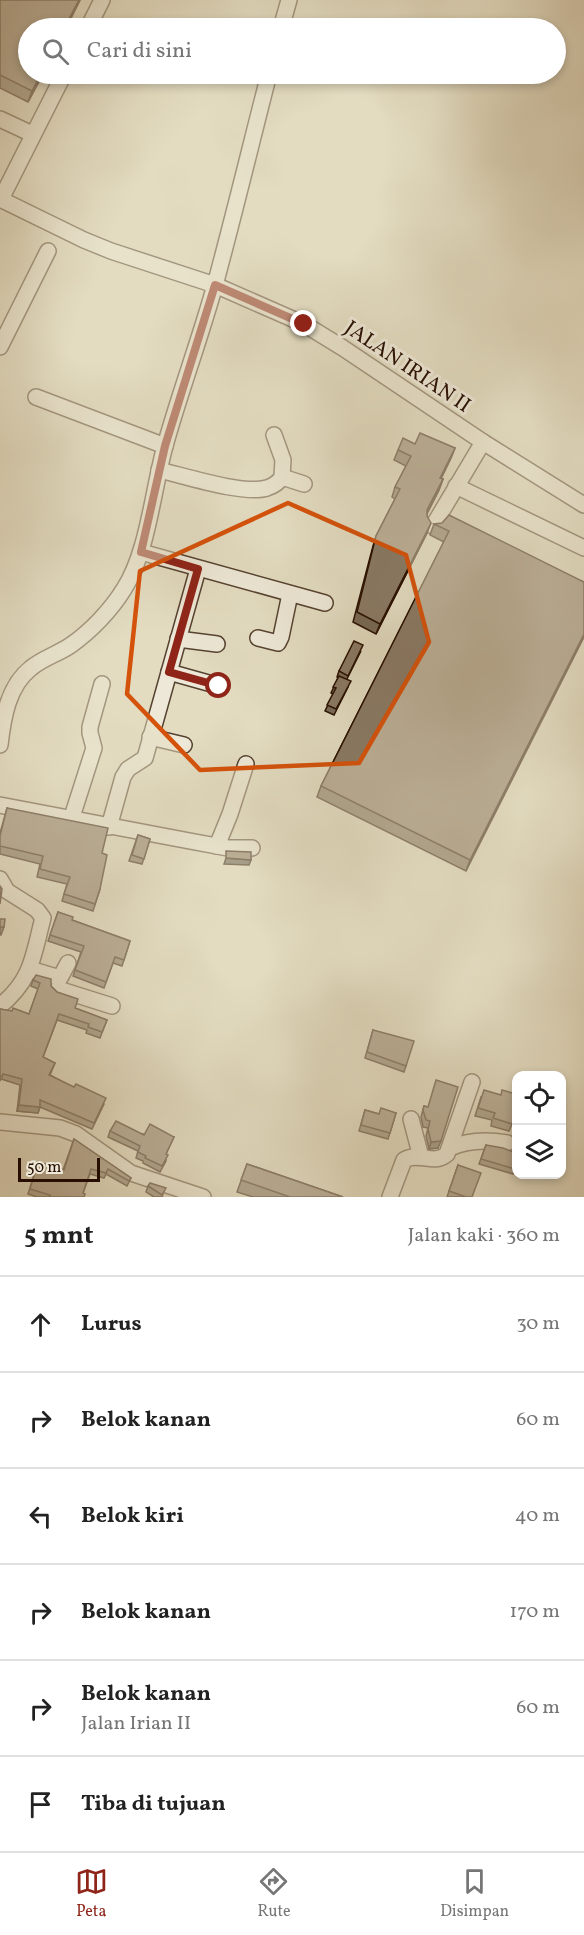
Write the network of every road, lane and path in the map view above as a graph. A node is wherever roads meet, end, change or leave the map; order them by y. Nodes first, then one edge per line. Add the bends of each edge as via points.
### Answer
1 (102, 0) edge
2 (289, 0) edge
3 (93, 18) edge
4 (284, 18) edge
5 (59, 84) edge
6 (266, 84) edge
7 (0, 119) edge
8 (32, 134) junction
9 (1, 199) edge
10 (48, 251) dead end
11 (215, 285) junction
12 (0, 347) edge
13 (36, 398) dead end
14 (274, 435) dead end
15 (483, 442) junction
16 (165, 446) junction
17 (159, 470) junction
18 (282, 477) junction
19 (304, 484) dead end
20 (456, 486) junction
21 (584, 505) edge
22 (433, 526) edge
23 (584, 548) edge
24 (141, 552) junction
25 (198, 569) junction
26 (290, 594) junction
27 (325, 603) dead end
28 (258, 638) dead end
29 (178, 639) junction
30 (217, 644) dead end
31 (169, 672) junction
32 (102, 684) dead end
33 (219, 686) dead end
34 (150, 737) junction
35 (184, 745) dead end
36 (0, 746) edge
37 (246, 764) dead end
38 (0, 805) edge
39 (72, 820) junction
40 (109, 827) junction
41 (217, 846) junction
42 (252, 848) dead end
43 (0, 879) edge
44 (68, 963) dead end
45 (30, 969) junction
46 (59, 989) junction
47 (0, 1006) edge
48 (112, 1006) dead end
49 (472, 1082) dead end
50 (411, 1119) dead end
51 (0, 1122) edge
52 (507, 1143) dead end
53 (450, 1148) junction
54 (421, 1157) junction
55 (203, 1197) edge
56 (390, 1197) edge

1 - 3 street
2 - 4 street
5 - 8 street
6 - 11 street
7 - 8 street
8 - 9 street
9 - 11 street, JALAN IRIAN II via 111,251
10 - 12 street
11 - 15 street, JALAN IRIAN II via 304,324
11 - 16 street
13 - 16 street
14 - 18 street via 283,460
15 - 20 street
15 - 21 street, JALAN IRIAN II
16 - 17 street
17 - 18 street via 254,490 268,488
17 - 24 street
18 - 19 street
20 - 22 street
20 - 23 street
24 - 25 street
24 - 36 street via 114,604 70,645 20,679 3,721
25 - 26 street
25 - 29 street
26 - 27 street
26 - 28 street via 278,643
29 - 30 street
29 - 31 street
31 - 33 street
31 - 34 street
32 - 39 street via 90,727 94,748
34 - 35 street
34 - 40 street via 145,758 123,777
37 - 41 street
38 - 39 street
39 - 40 street
40 - 41 street
41 - 42 street
43 - 45 street via 7,891 43,918
44 - 46 street
45 - 46 street
45 - 47 street
46 - 48 street
49 - 53 street
50 - 54 street
51 - 55 street via 60,1128 76,1134 137,1175
52 - 53 street via 463,1143
53 - 54 street via 442,1159
54 - 56 street via 402,1161

